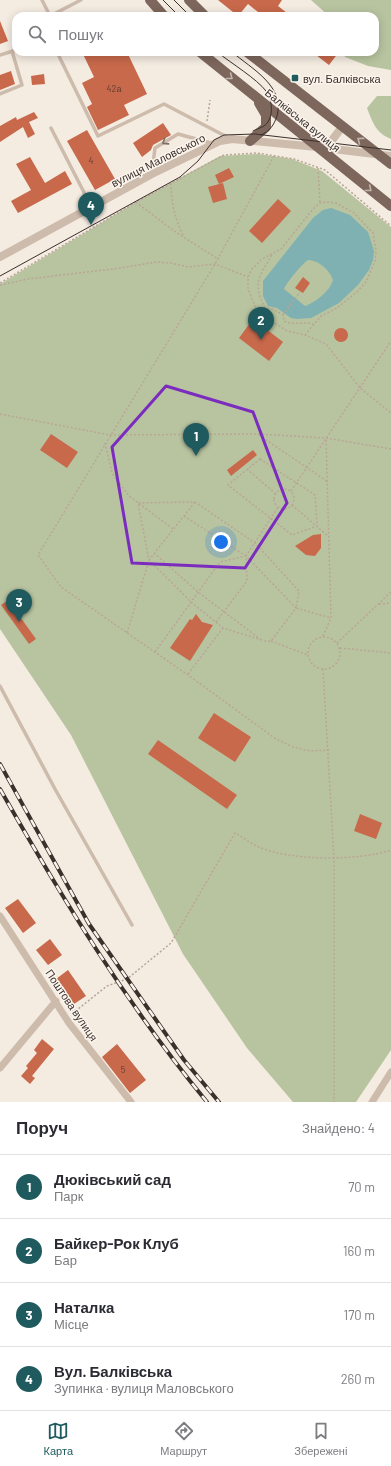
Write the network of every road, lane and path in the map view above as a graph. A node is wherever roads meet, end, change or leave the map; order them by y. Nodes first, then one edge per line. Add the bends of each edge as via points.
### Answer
1 (42, 0) edge
2 (81, 0) edge
3 (150, 0) edge
4 (189, 0) edge
5 (48, 12) edge
6 (58, 12) edge
7 (160, 12) edge
8 (201, 12) edge
9 (12, 51) edge
10 (0, 55) edge
11 (15, 56) edge
12 (59, 56) edge
13 (205, 56) edge
14 (252, 56) edge
15 (0, 94) edge
16 (256, 97) junction
17 (210, 100) dead end
18 (206, 126) junction
19 (342, 127) junction
20 (51, 128) dead end
21 (197, 139) junction
22 (232, 139) junction
23 (250, 141) junction
24 (214, 144) junction
25 (317, 147) junction
26 (274, 156) junction
27 (386, 156) edge
28 (153, 163) junction
29 (391, 164) edge
30 (318, 168) junction
31 (152, 174) junction
32 (171, 183) junction
33 (136, 202) junction
34 (320, 203) junction
35 (391, 206) edge
36 (92, 207) junction
37 (391, 226) edge
38 (185, 239) junction
39 (272, 255) junction
40 (0, 257) edge
41 (218, 259) junction
42 (215, 264) junction
43 (248, 277) junction
44 (0, 284) edge
45 (300, 292) dead end
46 (283, 315) junction
47 (313, 324) junction
48 (305, 335) junction
49 (391, 341) edge
50 (360, 388) junction
51 (391, 413) edge
52 (0, 414) edge
53 (258, 434) junction
54 (110, 436) junction
55 (326, 438) junction
56 (106, 443) junction
57 (391, 449) edge
58 (307, 467) junction
59 (247, 469) junction
60 (328, 482) junction
61 (296, 483) junction
62 (291, 491) junction
63 (276, 494) junction
64 (195, 502) junction
65 (138, 503) junction
66 (292, 505) junction
67 (278, 507) junction
68 (184, 516) junction
69 (271, 518) junction
70 (317, 526) junction
71 (173, 529) junction
72 (329, 537) junction
73 (255, 543) junction
74 (154, 553) junction
75 (246, 556) junction
76 (149, 560) junction
77 (198, 592) junction
78 (391, 592) edge
79 (190, 602) junction
80 (391, 603) edge
81 (379, 604) junction
82 (296, 608) junction
83 (223, 612) junction
84 (331, 618) junction
85 (216, 622) junction
86 (223, 628) junction
87 (127, 633) junction
88 (323, 636) junction
89 (262, 640) junction
90 (271, 641) junction
91 (337, 643) junction
92 (340, 648) junction
93 (154, 652) junction
94 (391, 653) edge
95 (308, 655) junction
96 (323, 669) junction
97 (188, 675) junction
98 (0, 686) edge
99 (329, 750) junction
100 (391, 850) edge
101 (334, 858) junction
102 (0, 916) edge
103 (132, 925) dead end
104 (56, 1001) junction
105 (68, 1012) dead end
106 (0, 1068) edge
107 (391, 1072) edge
108 (126, 1100) edge
109 (334, 1102) edge
110 (372, 1102) edge

1 - 5 lane
2 - 6 lane
3 - 7 main road
4 - 8 main road
9 - 10 lane
11 - 15 lane via 22,85
12 - 18 lane via 98,136 164,104
13 -> 16 main road, Балківська вулиця
14 - 19 main road, Балківська вулиця
16 - 23 main road via 266,115 266,127
16 - 25 main road, Балківська вулиця
17 - 18 path
18 - 22 lane
19 - 25 street via 330,142
27 -> 19 main road, Балківська вулиця
20 - 36 lane
21 - 24 lane
21 - 28 path via 196,142
21 -> 28 lane via 178,134 155,148
22 - 23 street, вулиця Маловського
22 - 24 street, вулиця Маловського
23 - 25 street, вулиця Маловського
24 - 31 street, вулиця Маловського
25 - 27 street, вулиця Маловського
25 -> 35 main road, Балківська вулиця
26 - 30 path via 294,159
26 - 32 path via 257,153 224,155
26 - 41 path
27 - 29 main road, Балківська вулиця
28 - 31 lane
30 - 34 path
30 - 37 path via 325,170
31 - 36 street, вулиця Маловського
32 - 33 path
32 - 38 path via 174,212
33 - 38 path
33 - 44 path
34 - 39 path via 281,249
34 - 47 path via 336,203 354,213 373,233 376,250 372,271 366,282 348,300 321,316
36 - 40 street, вулиця Маловського
38 - 41 path
39 - 43 path via 262,259
39 - 46 path via 258,279 258,295 265,308
41 - 42 path
42 - 43 path
42 - 44 path via 188,267 156,262
42 - 54 path
43 - 48 path via 248,289 257,311 287,331
45 - 46 path
46 - 47 path via 284,321 291,324
47 - 48 path
48 - 50 path via 326,344
49 - 50 path
50 - 51 path
50 - 55 path
52 - 54 path
53 - 54 path
53 - 55 path
53 - 58 path
54 - 56 path
55 - 57 path
55 - 58 path
55 - 60 path
56 - 65 path via 112,473 129,496
56 - 87 path via 38,555 61,587
58 - 60 path
58 - 61 path
59 - 61 path via 260,459
59 - 63 path
59 - 69 path via 228,485
60 - 72 path
61 - 62 path
61 - 70 path via 315,495
62 - 63 path via 281,490
62 - 66 path via 294,499
63 - 67 path via 275,502
64 - 65 path
64 - 68 path
64 - 73 path
65 - 71 path
65 - 76 path
66 - 67 path via 287,509
66 - 70 path
67 - 69 path
68 - 71 path
68 - 75 path
69 - 70 path via 292,535
69 - 73 path
70 - 72 path
71 - 74 path
72 - 84 path
73 - 75 path
73 - 82 path via 299,591
74 - 76 path
74 - 77 path
75 - 77 path via 220,562
75 - 82 path
75 - 83 path via 247,581
76 - 79 path
76 - 87 path
77 - 79 path
77 - 83 path
78 - 81 path
79 - 85 path
79 - 93 path
80 - 81 path
81 - 91 path
82 - 84 path
82 - 90 path
83 - 85 path
83 - 89 path
84 - 88 path
85 - 86 path
86 - 89 path
86 - 97 path
87 - 93 path
88 - 91 path via 334,639
88 - 95 path via 313,640
89 - 90 path
90 - 95 path
91 - 92 path
92 - 94 path
92 - 96 path via 337,663
93 - 97 path
95 - 96 path via 313,665
96 - 99 path
97 - 99 path via 276,739 293,748 310,751
98 - 103 lane
99 - 101 path
100 - 101 path via 358,857
101 - 105 path via 308,857 260,848 235,833 171,943 127,979 107,986 78,1009
101 - 109 path
102 - 104 street, Поштова вулиця
104 - 106 street
104 - 108 street, Поштова вулиця via 69,1023
107 - 110 street

